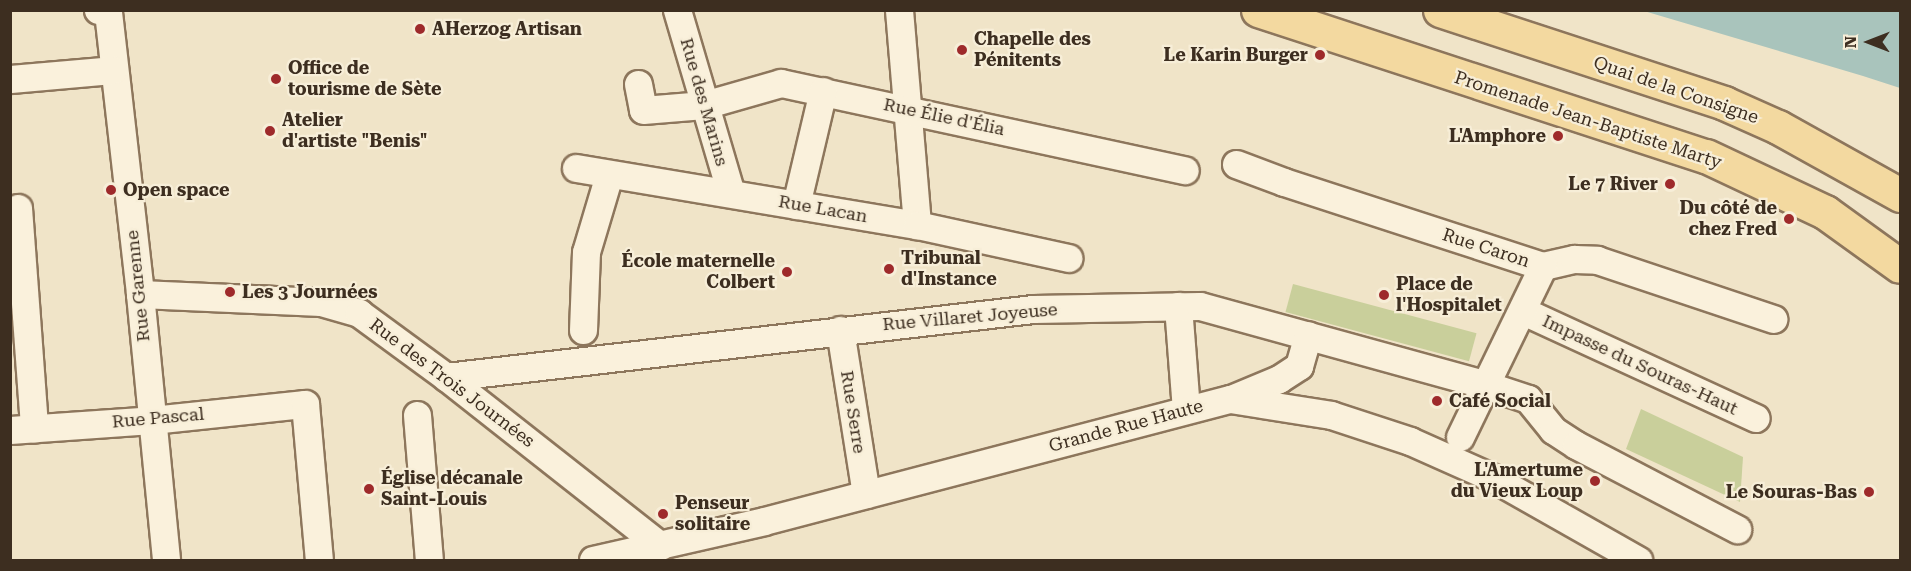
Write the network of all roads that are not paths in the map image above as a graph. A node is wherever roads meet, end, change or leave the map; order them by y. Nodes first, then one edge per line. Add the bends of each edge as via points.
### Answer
1 (677, 10) edge
2 (899, 10) edge
3 (1258, 10) edge
4 (1440, 10) edge
5 (103, 11) edge
6 (113, 70) junction
7 (10, 79) edge
8 (638, 84) dead end
9 (823, 91) junction
10 (704, 105) junction
11 (907, 108) junction
12 (1236, 164) dead end
13 (576, 168) dead end
14 (1185, 170) dead end
15 (609, 175) junction
16 (731, 193) junction
17 (1900, 195) edge
18 (796, 205) junction
19 (18, 208) dead end
20 (916, 225) junction
21 (1068, 258) dead end
22 (1543, 266) junction
23 (1900, 266) edge
24 (140, 294) junction
25 (1178, 306) junction
26 (1523, 311) junction
27 (1773, 320) dead end
28 (583, 330) dead end
29 (840, 330) junction
30 (1308, 335) junction
31 (446, 377) junction
32 (1486, 385) junction
33 (1230, 399) junction
34 (1186, 409) junction
35 (417, 415) dead end
36 (1756, 418) dead end
37 (152, 420) junction
38 (22, 429) edge
39 (1460, 437) dead end
40 (866, 494) junction
41 (1737, 529) dead end
42 (663, 553) edge
43 (166, 561) edge
44 (319, 561) edge
45 (429, 561) edge
46 (593, 561) edge
47 (1638, 561) edge

1 - 10 street, Rue des Marins
2 - 11 street
3 - 23 main road, Promenade Jean-Baptiste Marty via 1706,156 1825,212
4 - 17 main road, Quai de la Consigne via 1724,103 1778,127
5 - 6 street, Rue Garenne
6 - 7 street
6 - 24 street, Rue Garenne
8 - 10 street, Rue Élie d'Élia via 643,110
9 - 10 street, Rue Élie d'Élia via 781,83
9 - 11 street, Rue Élie d'Élia
9 - 18 street
10 - 16 street, Rue des Marins
11 - 14 street, Rue Élie d'Élia
11 - 20 street
12 - 22 street, Rue Caron
13 - 15 street, Rue Lacan
15 - 16 street, Rue Lacan
15 - 28 street via 586,252
16 - 18 street, Rue Lacan
18 - 20 street, Rue Lacan
19 - 38 street
20 - 21 street, Rue Lacan
22 - 26 street
22 - 27 street, Rue Caron via 1574,259 1598,260
24 - 31 street, Rue des Trois Journées via 321,302 345,307 370,320
24 - 37 street, Rue Garenne
25 - 29 street, Rue Villaret Joyeuse via 1033,309
25 - 30 street, Rue Villaret Joyeuse via 1200,306
25 - 34 street
26 - 32 street
26 - 36 street, Impasse du Souras-Haut
29 - 31 street, Rue Villaret Joyeuse
29 - 40 street, Rue Serre
30 - 32 street, Rue Villaret Joyeuse
30 - 33 street via 1299,366 1279,379
31 - 42 street, Rue des Trois Journées
32 - 39 street
32 - 41 street, Rue Villaret Joyeuse via 1528,399 1553,430 1576,445
33 - 34 street, Grande Rue Haute
33 - 47 street, Grande Rue Haute via 1331,415 1410,441 1484,473
34 - 40 street, Grande Rue Haute
35 - 45 street
37 - 38 street, Rue Pascal
37 - 43 street, Rue Garenne
37 - 44 street, Rue Pascal via 305,404
40 - 42 street, Grande Rue Haute
42 - 46 street, Grande Rue Haute

